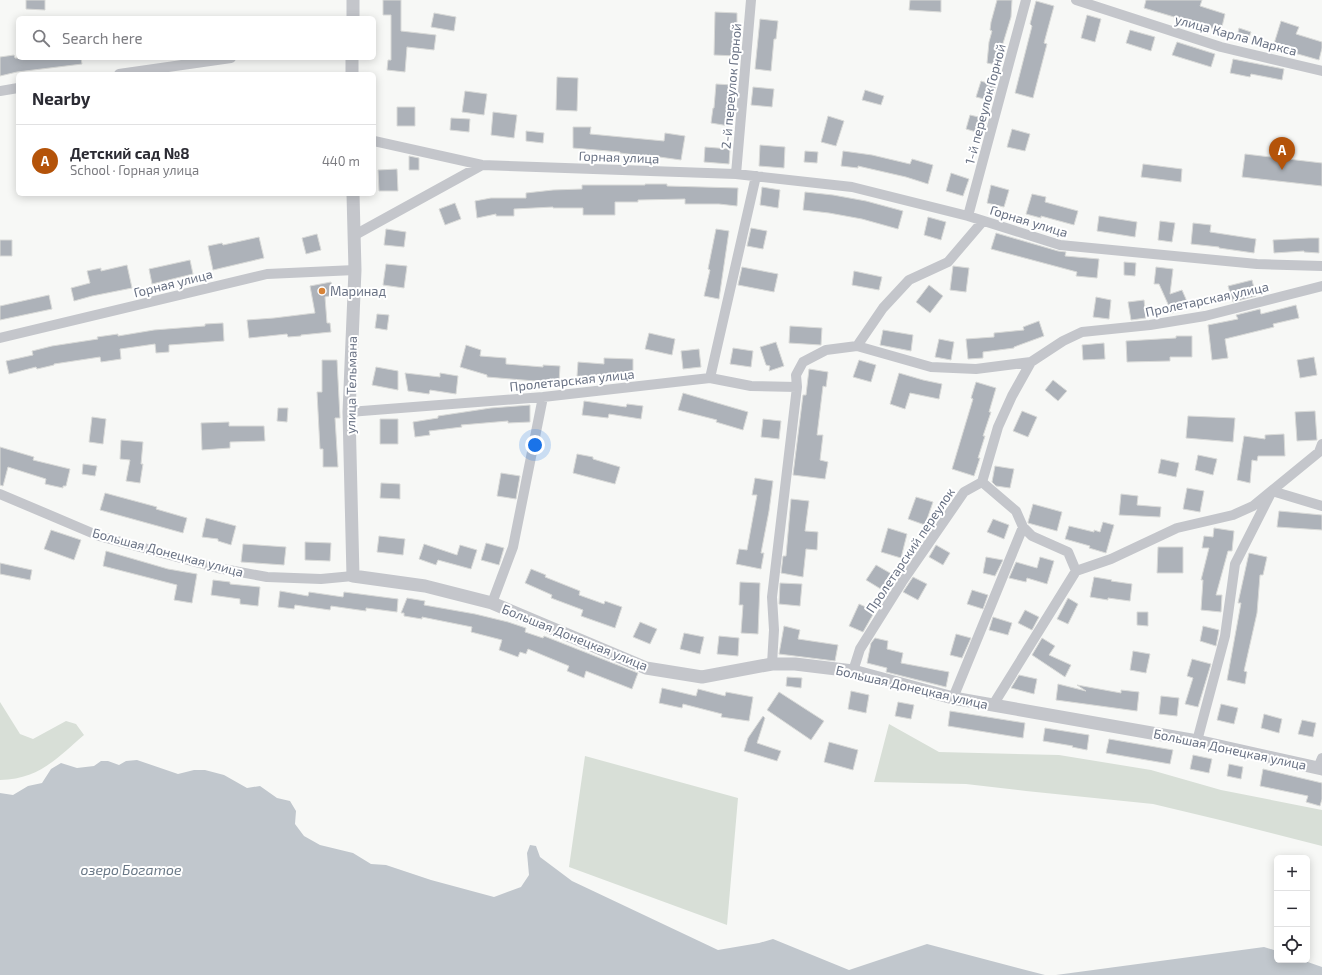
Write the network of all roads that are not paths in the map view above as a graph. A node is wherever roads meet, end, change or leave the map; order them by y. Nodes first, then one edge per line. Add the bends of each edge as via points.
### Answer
1 (353, 0) edge
2 (751, 0) edge
3 (1026, 0) edge
4 (1076, 0) edge
5 (353, 16) edge
6 (217, 60) edge
7 (352, 60) edge
8 (1322, 71) edge
9 (133, 72) edge
10 (352, 72) edge
11 (16, 88) edge
12 (0, 91) edge
13 (376, 141) edge
14 (482, 166) junction
15 (736, 174) junction
16 (756, 176) junction
17 (353, 196) edge
18 (968, 216) junction
19 (983, 221) junction
20 (353, 236) junction
21 (1322, 266) edge
22 (355, 270) junction
23 (1322, 286) edge
24 (0, 338) edge
25 (857, 346) junction
26 (1031, 362) junction
27 (710, 378) junction
28 (797, 387) junction
29 (543, 397) junction
30 (349, 412) junction
31 (1322, 444) edge
32 (982, 482) junction
33 (1272, 492) junction
34 (0, 494) edge
35 (1322, 506) edge
36 (1023, 527) junction
37 (1076, 571) junction
38 (353, 576) junction
39 (492, 603) junction
40 (772, 664) junction
41 (853, 671) junction
42 (953, 698) junction
43 (993, 705) junction
44 (1197, 741) junction
45 (1321, 765) edge

1 - 5 street
2 - 15 street, 2-й переулок Горной
3 - 18 street, 1-й переулок Горной
4 - 8 street, улица Карла Маркса via 1221,47
6 - 9 street
7 - 10 street
11 - 12 street
13 - 14 street, Горная улица
14 - 15 street, Горная улица
14 - 20 street
15 - 16 street, Горная улица
16 - 18 street, Горная улица via 852,187
16 - 27 street
17 - 20 street, улица Тельмана
18 - 19 street, Горная улица
19 - 21 street, Горная улица via 1060,246 1257,264
19 - 25 street via 948,262 909,280 884,308
20 - 22 street, улица Тельмана
22 - 24 street, Горная улица via 267,274
22 - 30 street, улица Тельмана
23 - 26 street, Пролетарская улица via 1205,316 1082,332
25 - 26 street, Пролетарская улица via 931,368 976,369
25 - 28 street, Пролетарская улица via 826,350 803,362 796,375
26 - 32 street via 998,427
27 - 28 street, Пролетарская улица via 751,386
27 - 29 street, Пролетарская улица
28 - 40 street, Пролетарская улица via 772,597
29 - 30 street, Пролетарская улица
29 - 39 street via 513,547
30 - 38 street, улица Тельмана
31 - 33 street via 1319,452
32 - 36 street via 1016,511
32 - 41 street, Пролетарский переулок via 964,492 902,582 860,649
33 - 35 street
33 - 37 street via 1253,506 1234,515 1177,528 1111,559
33 - 44 street via 1235,564 1225,636
34 - 38 street, Большая Донецкая улица via 99,536 218,568 267,577 321,579
36 - 37 street via 1032,536 1068,552
36 - 42 street
37 - 43 street
38 - 39 street, Большая Донецкая улица via 425,586
39 - 40 street, Большая Донецкая улица via 646,668 702,677
40 - 41 street, Большая Донецкая улица
41 - 42 street, Большая Донецкая улица
42 - 43 street, Большая Донецкая улица
43 - 44 street, Большая Донецкая улица
44 - 45 street, Большая Донецкая улица

